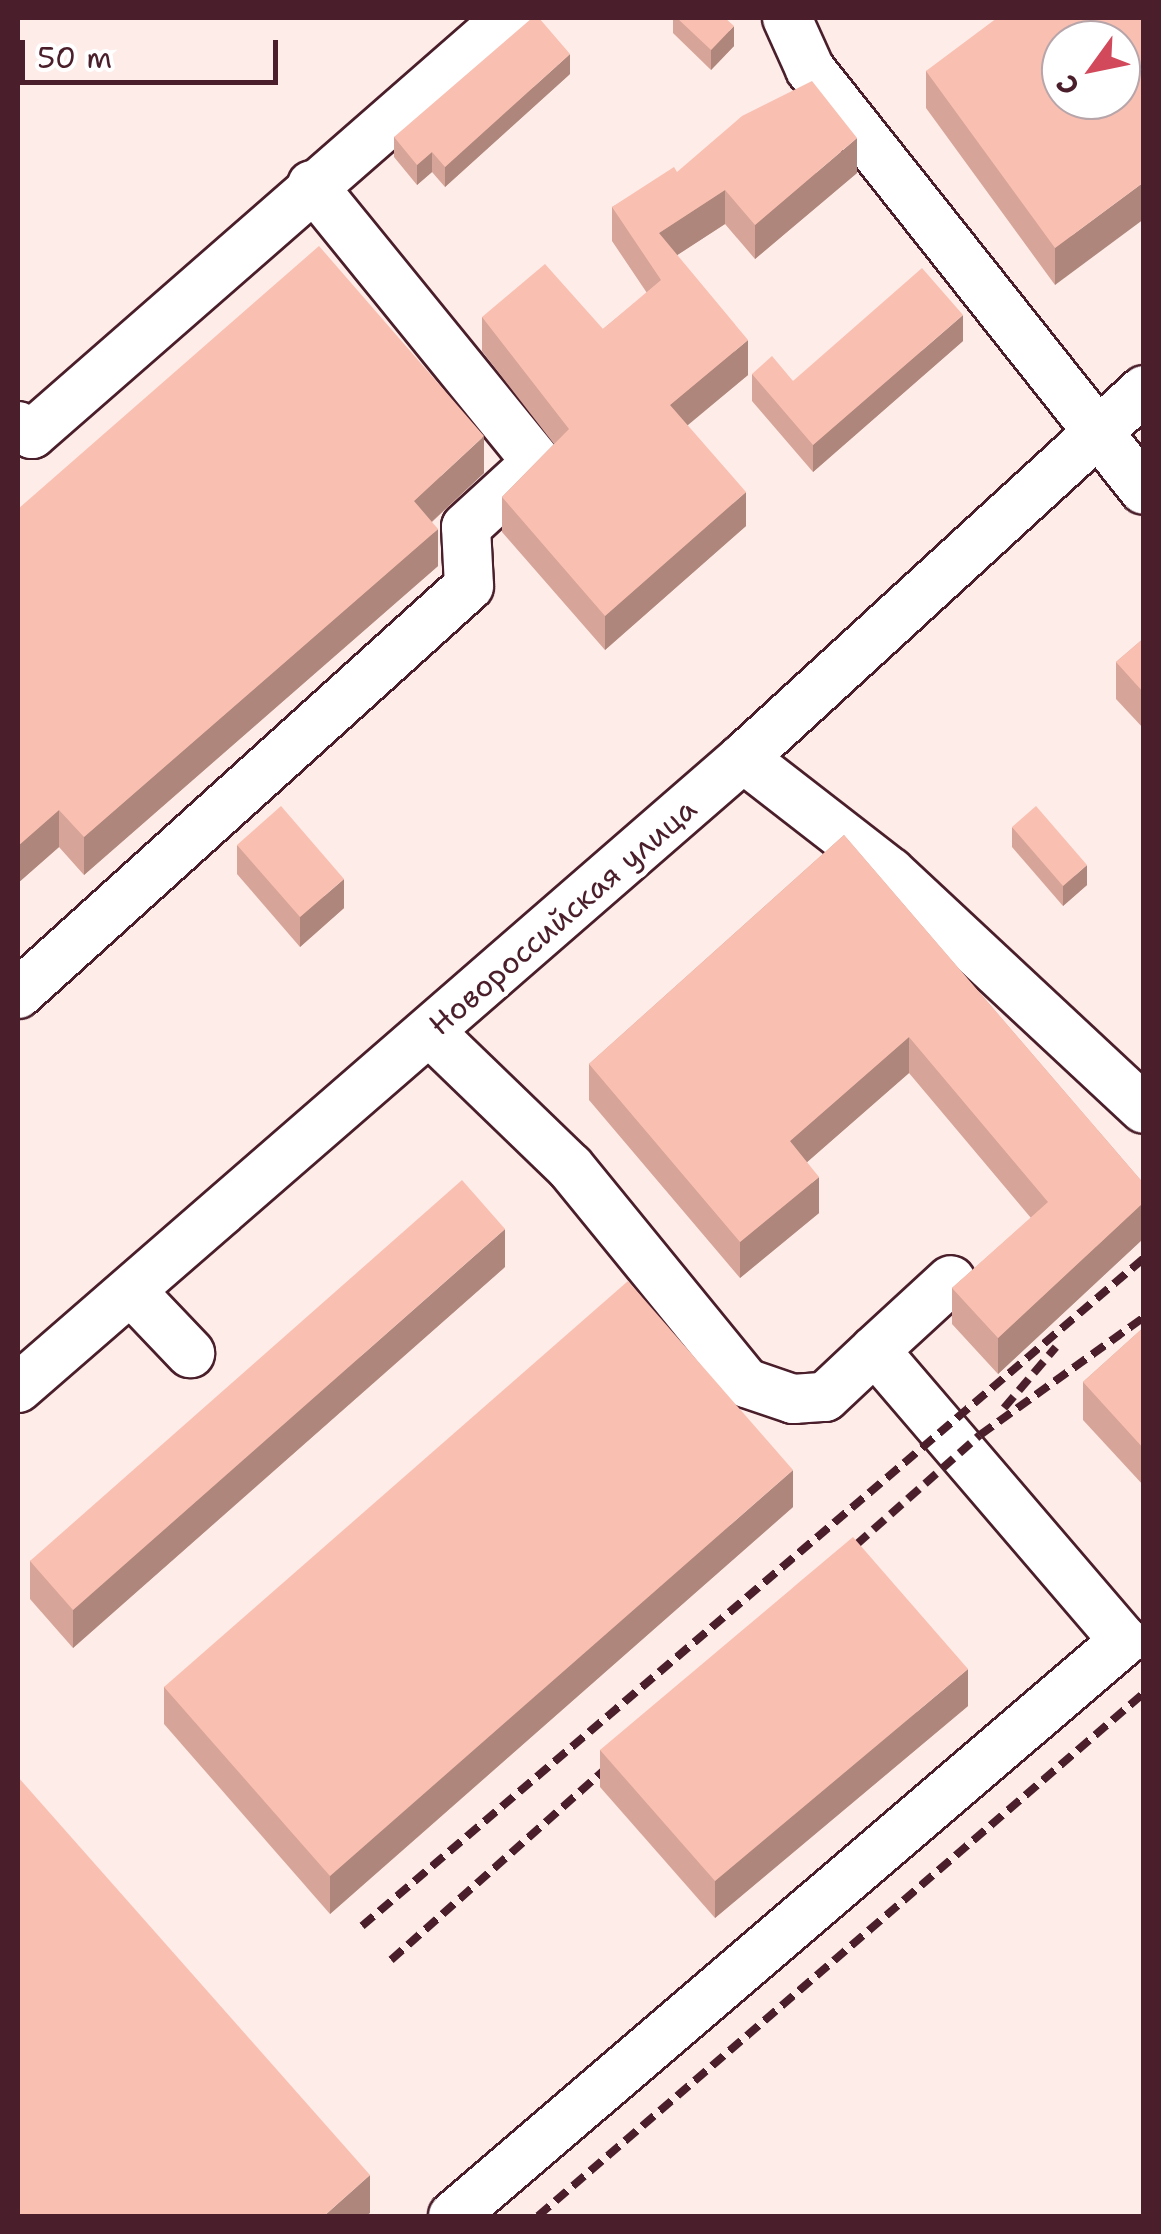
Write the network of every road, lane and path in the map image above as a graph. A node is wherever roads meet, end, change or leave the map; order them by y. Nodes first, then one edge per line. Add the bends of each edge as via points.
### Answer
1 (508, 18) edge
2 (787, 18) edge
3 (312, 185) junction
4 (1144, 390) edge
5 (1144, 404) edge
6 (18, 426) edge
7 (1098, 432) junction
8 (1144, 490) edge
9 (743, 758) junction
10 (18, 994) edge
11 (431, 1033) junction
12 (1144, 1109) edge
13 (951, 1280) dead end
14 (131, 1291) junction
15 (874, 1350) junction
16 (190, 1353) dead end
17 (18, 1388) edge
18 (453, 2216) edge

1 - 3 street
2 - 7 street via 810,69
3 - 6 street via 32,434
3 - 10 street via 537,462 466,527 469,586
4 - 7 street, Новороссийская улица
5 - 7 street, Новороссийская улица
7 - 8 street
7 - 9 street, Новороссийская улица
9 - 11 street, Новороссийская улица
9 - 12 street via 890,872
11 - 14 street, Новороссийская улица
11 - 15 street via 570,1167 746,1382 793,1400 825,1397
13 - 15 street
14 - 16 street
14 - 17 street, Новороссийская улица
15 - 18 street via 1124,1640

